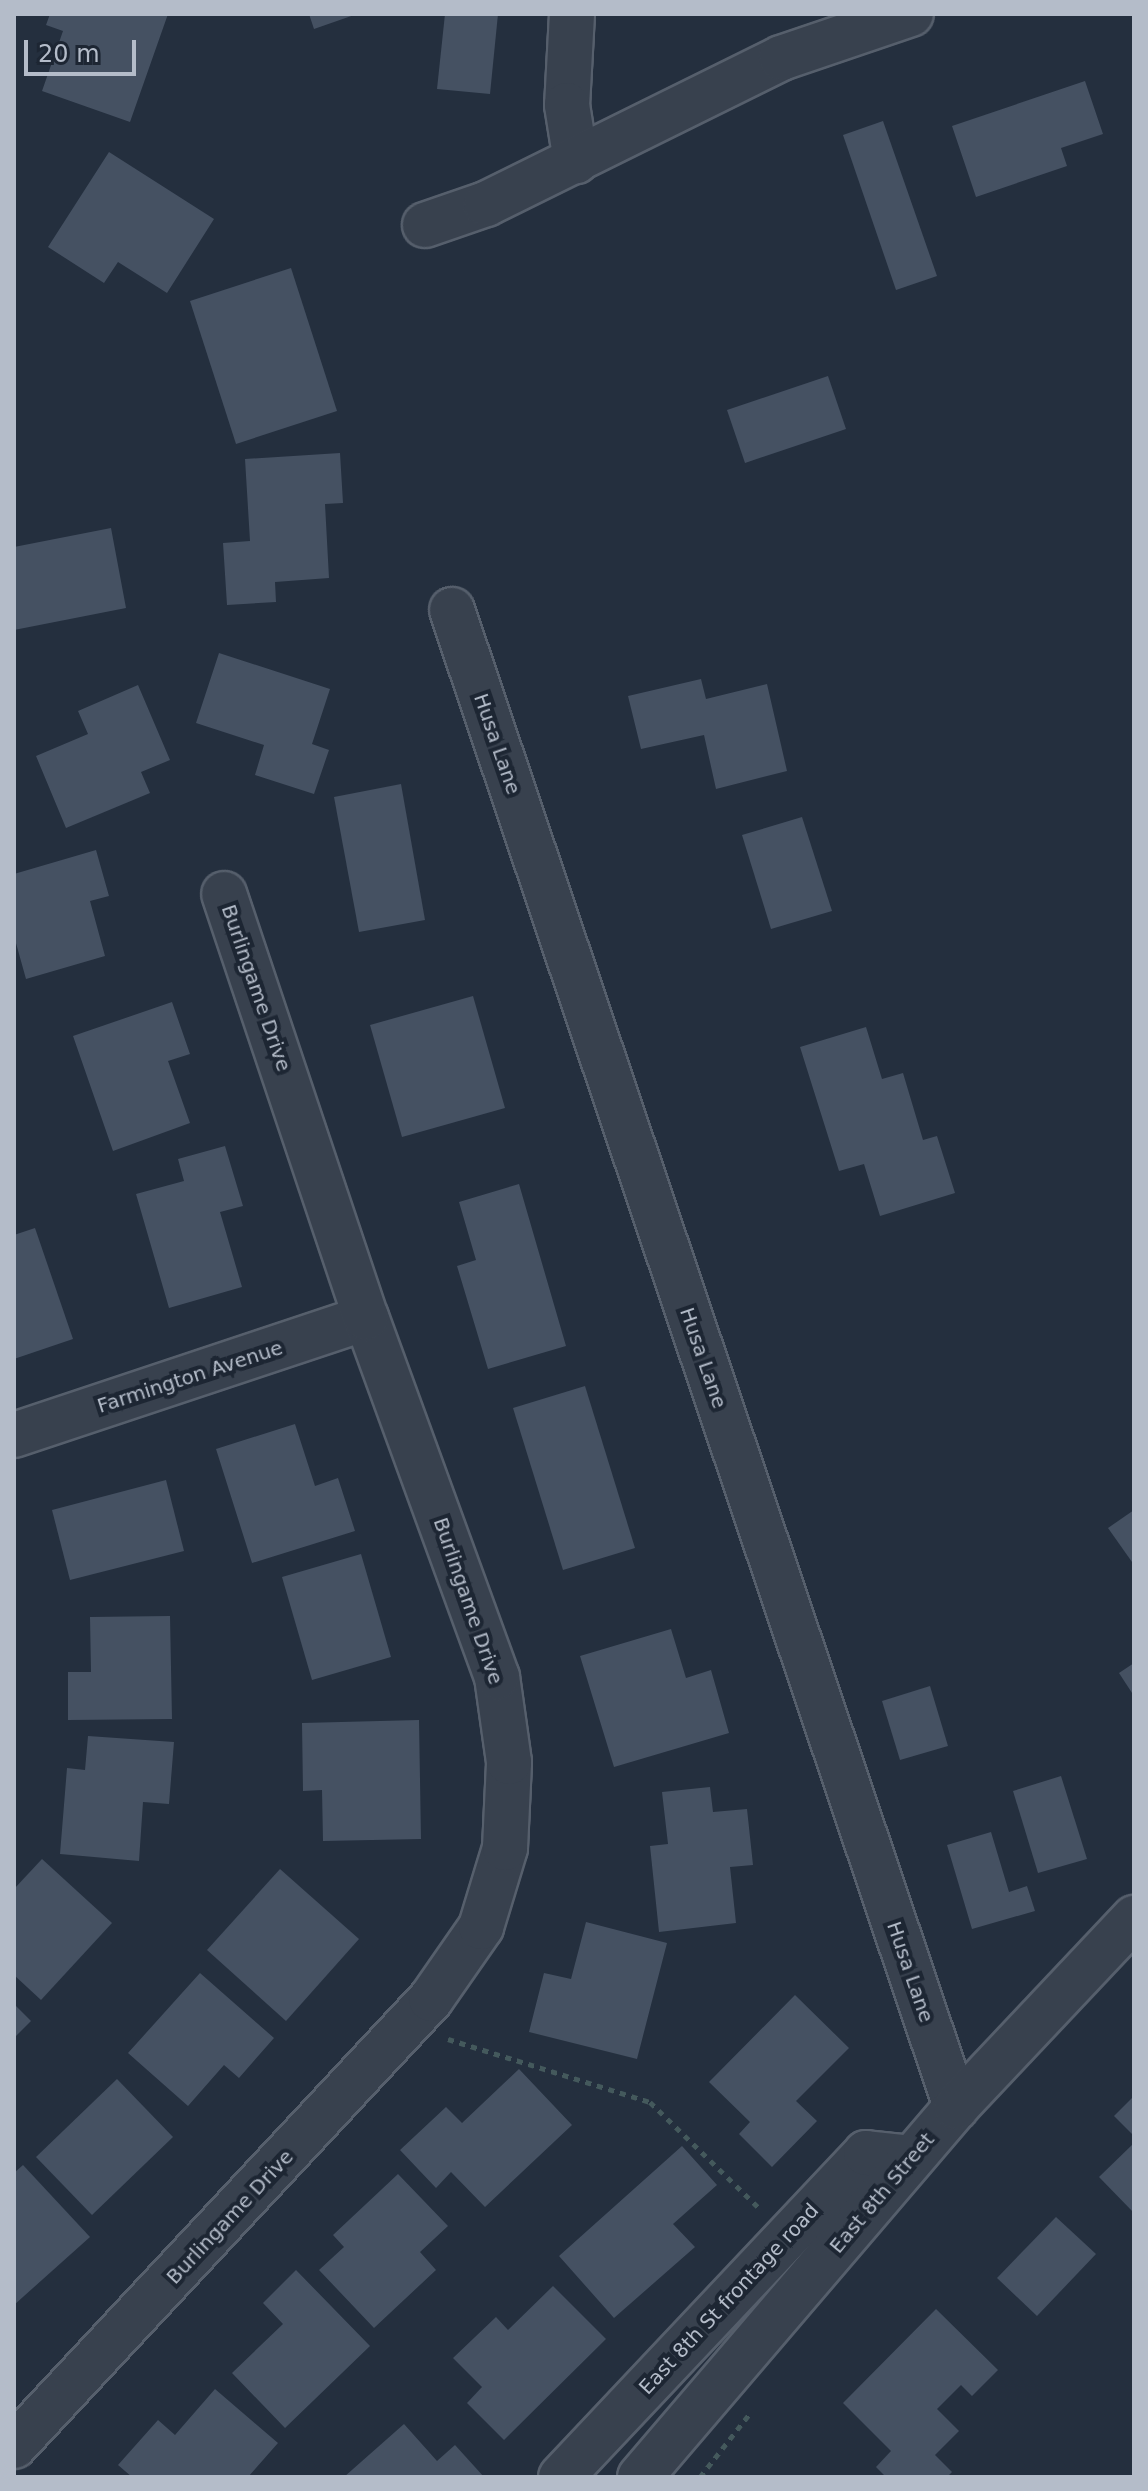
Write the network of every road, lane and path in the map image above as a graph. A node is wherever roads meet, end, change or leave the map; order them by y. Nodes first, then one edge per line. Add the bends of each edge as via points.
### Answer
1 (572, 14) edge
2 (911, 14) edge
3 (576, 161) junction
4 (425, 225) dead end
5 (452, 610) dead end
6 (224, 894) dead end
7 (366, 1318) junction
8 (14, 1435) edge
9 (1134, 1918) edge
10 (407, 2026) junction
11 (956, 2107) junction
12 (911, 2158) junction
13 (787, 2236) junction
14 (14, 2446) edge
15 (662, 2469) edge
16 (561, 2477) edge

1 - 3 street via 567,105
2 - 3 street via 781,58
3 - 4 street via 486,204
5 - 11 street, Husa Lane
6 - 7 street, Burlingame Drive
7 - 8 street, Farmington Avenue
7 - 10 street, Burlingame Drive via 497,1677 509,1762 505,1848 481,1927
9 - 11 street, East 8th Street
10 - 13 path via 650,2102
10 - 14 street, Burlingame Drive
11 - 12 street, East 8th Street
12 - 13 street, East 8th St frontage road via 866,2153
12 - 15 street, East 8th Street
13 - 16 street, East 8th St frontage road

